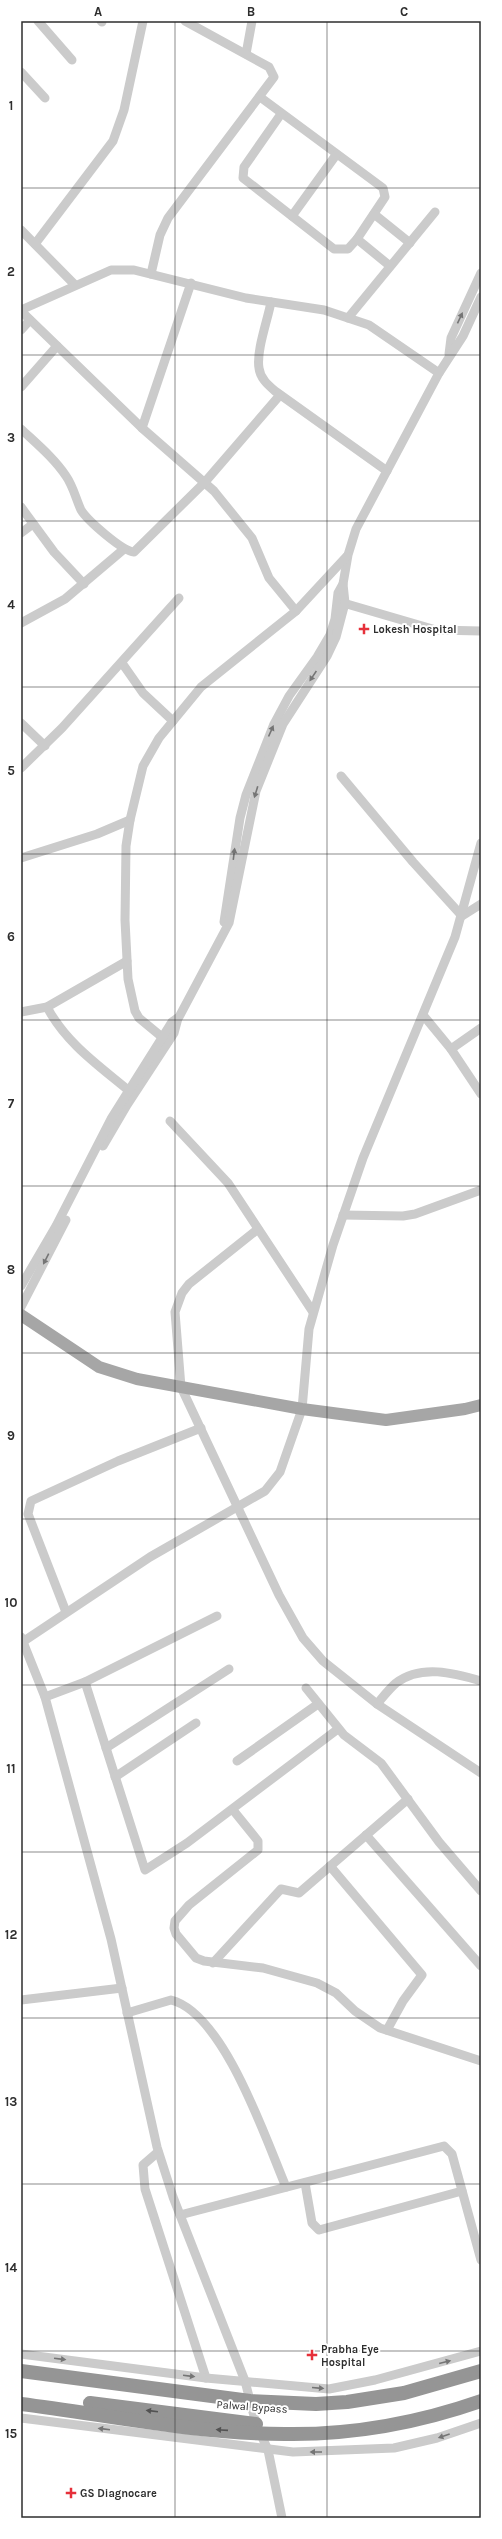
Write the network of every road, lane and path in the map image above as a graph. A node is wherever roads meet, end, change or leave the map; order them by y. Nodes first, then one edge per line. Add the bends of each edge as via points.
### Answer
1 (38, 21) edge
2 (143, 21) edge
3 (185, 21) edge
4 (252, 21) edge
5 (246, 54) junction
6 (72, 60) dead end
7 (21, 72) edge
8 (260, 97) junction
9 (45, 98) dead end
10 (281, 114) junction
11 (336, 155) junction
12 (435, 212) dead end
13 (374, 214) junction
14 (292, 216) junction
15 (21, 230) edge
16 (357, 239) junction
17 (410, 243) junction
18 (34, 244) junction
19 (390, 266) junction
20 (481, 273) edge
21 (151, 274) junction
22 (191, 283) junction
23 (75, 285) junction
24 (481, 297) edge
25 (271, 302) junction
26 (21, 311) edge
27 (348, 318) junction
28 (30, 320) junction
29 (21, 330) edge
30 (56, 346) junction
31 (449, 355) junction
32 (439, 373) junction
33 (21, 387) edge
34 (280, 395) junction
35 (142, 428) junction
36 (21, 430) edge
37 (387, 471) junction
38 (205, 482) junction
39 (21, 507) edge
40 (33, 524) junction
41 (21, 533) edge
42 (124, 549) junction
43 (348, 554) junction
44 (84, 584) junction
45 (179, 598) dead end
46 (341, 602) junction
47 (296, 611) junction
48 (21, 623) edge
49 (481, 631) edge
50 (122, 663) junction
51 (172, 721) junction
52 (21, 723) edge
53 (45, 746) junction
54 (21, 768) edge
55 (341, 776) dead end
56 (130, 820) junction
57 (481, 843) edge
58 (21, 858) edge
59 (481, 904) edge
60 (462, 916) junction
61 (127, 961) junction
62 (47, 1007) junction
63 (21, 1012) edge
64 (423, 1015) junction
65 (481, 1028) edge
66 (165, 1040) junction
67 (450, 1049) junction
68 (128, 1090) junction
69 (481, 1094) edge
70 (170, 1121) dead end
71 (481, 1190) edge
72 (343, 1215) junction
73 (258, 1229) junction
74 (21, 1286) edge
75 (21, 1307) edge
76 (313, 1312) junction
77 (21, 1315) edge
78 (181, 1387) junction
79 (481, 1405) edge
80 (302, 1409) junction
81 (201, 1428) junction
82 (239, 1507) junction
83 (66, 1612) junction
84 (217, 1616) dead end
85 (22, 1640) edge
86 (229, 1669) dead end
87 (481, 1681) edge
88 (85, 1682) junction
89 (306, 1688) dead end
90 (45, 1697) junction
91 (318, 1704) junction
92 (377, 1704) junction
93 (196, 1723) dead end
94 (338, 1729) junction
95 (106, 1748) junction
96 (237, 1761) dead end
97 (481, 1773) edge
98 (116, 1777) junction
99 (408, 1798) junction
100 (233, 1810) junction
101 (366, 1835) junction
102 (330, 1866) junction
103 (481, 1891) edge
104 (213, 1963) junction
105 (481, 1966) edge
106 (122, 1988) junction
107 (21, 2000) edge
108 (127, 2013) junction
109 (387, 2030) junction
110 (481, 2061) edge
111 (158, 2152) junction
112 (305, 2183) junction
113 (286, 2187) junction
114 (462, 2192) junction
115 (180, 2215) junction
116 (481, 2260) edge
117 (481, 2351) edge
118 (21, 2354) edge
119 (21, 2371) edge
120 (481, 2371) edge
121 (206, 2378) junction
122 (481, 2378) edge
123 (21, 2380) edge
124 (245, 2381) junction
125 (21, 2394) edge
126 (481, 2396) edge
127 (250, 2401) junction
128 (481, 2402) edge
129 (21, 2404) edge
130 (21, 2418) edge
131 (481, 2423) edge
132 (260, 2433) junction
133 (268, 2450) junction
134 (282, 2518) edge

1 - 6 street
2 - 18 street via 124,110 113,141
3 - 5 street
4 - 5 street
5 - 8 street via 269,67 273,73 273,81
7 - 9 street
8 - 10 street
8 - 21 street via 168,218 160,235
10 - 11 street
10 - 14 street via 244,167 242,174 246,180
11 - 13 street via 385,192 385,197
11 - 14 street
12 - 17 street
13 - 16 street
13 - 17 street
14 - 16 street via 340,251 348,249
15 - 18 street
16 - 19 street
17 - 19 street
18 - 23 street
19 - 27 street
31 -> 20 street via 451,338
21 - 22 street
21 - 23 street via 134,270 111,270
22 - 25 street
22 - 35 street
23 - 26 street
24 - 31 street via 463,336
25 - 27 street via 324,310
25 - 34 street via 259,367 266,383
26 - 28 street
27 - 32 street via 369,325
28 - 29 street
28 - 30 street
30 - 33 street
30 - 35 street
31 - 32 street
32 - 37 street
34 - 37 street
34 - 38 street
35 - 38 street
36 - 42 street via 44,451 66,477 87,517
37 - 43 street via 356,529
38 - 42 street via 137,551 129,552
38 - 47 street via 252,538 266,574
39 - 40 street
40 - 41 street
40 - 44 street via 54,552
42 - 44 street
43 - 46 street
43 - 47 street
44 - 48 street via 65,599
45 - 50 street
46 - 49 street via 436,630
46 - 66 street via 336,637 327,656 283,724 256,791 232,910 223,934
47 - 51 street via 201,687
50 - 51 street via 143,693
50 - 53 street
51 - 56 street via 151,749 143,766
52 - 53 street
53 - 54 street
55 - 60 street
56 - 58 street via 97,834
56 - 61 street via 125,879
57 - 60 street
59 - 60 street
60 - 64 street
61 - 62 street
61 - 66 street via 132,1005 139,1018
62 - 63 street
62 - 68 street via 56,1025 75,1046
64 - 67 street
64 - 72 street via 390,1089
65 - 67 street
66 - 68 street
66 -> 75 street via 98,1156
67 - 69 street
68 - 74 street
70 - 73 street via 228,1183
71 - 72 street via 415,1214
72 - 76 street
73 - 76 street
73 - 78 street via 189,1284 182,1293 175,1312
76 - 80 street
77 - 78 main road via 99,1366 137,1379
78 - 80 main road
78 - 81 street
79 - 80 main road via 386,1420
80 - 82 street via 285,1460 274,1482 265,1491
81 - 82 street
81 - 83 street via 118,1461 31,1502 28,1514
82 - 83 street via 150,1557
82 - 92 street via 279,1595 303,1638 323,1661
83 - 85 street
84 - 88 street
85 - 90 street
86 - 95 street
87 - 92 street via 442,1672 430,1672 403,1679
88 - 90 street
88 - 95 street
89 - 91 street
90 - 106 street via 110,1934
91 - 94 street
91 - 96 street
92 - 97 street
93 - 98 street
94 - 99 street via 381,1763
94 - 100 street
95 - 98 street
98 - 100 street via 145,1870
99 - 101 street
99 - 103 street via 439,1842
100 - 104 street via 258,1841 258,1850 250,1859 189,1905 175,1921 174,1928 196,1958
101 - 102 street
101 - 105 street
102 - 104 street via 299,1893 281,1889
102 - 109 street via 422,1975 403,2001
104 - 109 street via 263,1968 317,1983 336,1992 365,2019
106 - 107 street
106 - 108 street
108 - 111 street
108 - 113 street via 171,2000 185,2008 213,2032 237,2072
109 - 110 street
111 - 115 street
111 - 121 street via 143,2165 145,2189
112 - 113 street
112 - 114 street via 444,2146 452,2154
112 - 114 street via 312,2223 319,2230
113 - 115 street
114 - 116 street
115 - 124 street
124 -> 117 street via 329,2389 375,2380
118 -> 121 street
119 - 127 highway
120 - 127 highway via 404,2393 347,2402 316,2404
121 - 124 street
122 - 123 highway, Palwal Bypass via 396,2400 331,2410 248,2408
124 - 127 street
126 -> 125 highway, Palwal Bypass via 416,2413 356,2422 271,2425
127 - 132 street
128 - 132 highway via 380,2427 336,2432
132 -> 129 highway via 215,2430
133 -> 130 street
131 -> 133 street via 437,2438 394,2448 323,2452
132 - 133 street
133 - 134 street

